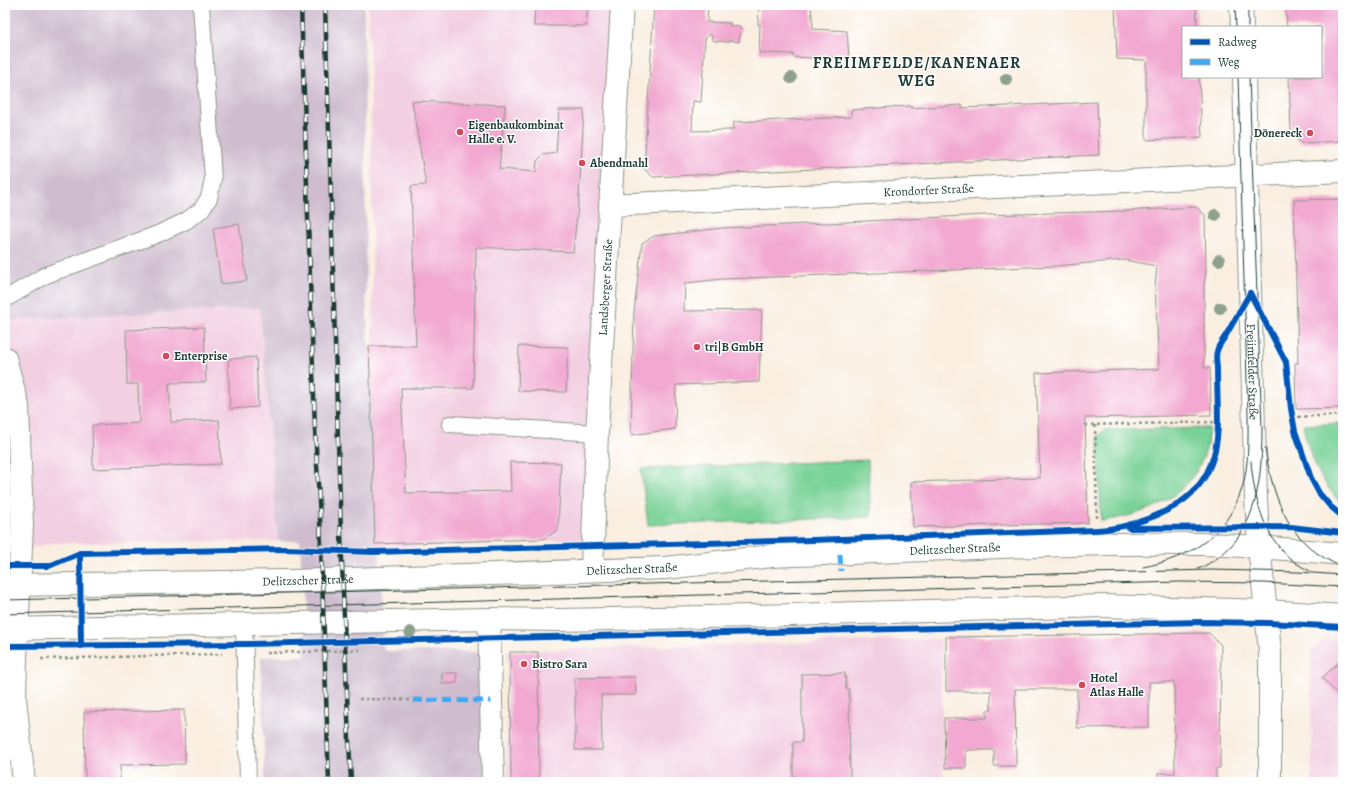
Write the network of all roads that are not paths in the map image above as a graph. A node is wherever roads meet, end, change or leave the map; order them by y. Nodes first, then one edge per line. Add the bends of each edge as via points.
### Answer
1 (201, 5) edge
2 (622, 5) edge
3 (1241, 5) edge
4 (1242, 26) edge
5 (1244, 78) edge
6 (1343, 171) edge
7 (1247, 176) junction
8 (610, 205) junction
9 (5, 300) edge
10 (5, 358) edge
11 (450, 424) dead end
12 (596, 433) junction
13 (1259, 547) junction
14 (1343, 554) edge
15 (592, 570) junction
16 (12, 585) edge
17 (1266, 611) junction
18 (1343, 616) edge
19 (489, 619) junction
20 (244, 624) junction
21 (11, 629) edge
22 (24, 782) edge
23 (248, 782) edge
24 (493, 782) edge
25 (1270, 782) edge

1 - 9 lane via 213,178 209,198 201,210 186,221 158,234 46,275
2 - 8 main road, Landsberger Straße
3 - 4 main road
5 - 7 main road, Freiimfelder Straße
6 - 7 main road, Krondorfer Straße
7 - 8 main road, Krondorfer Straße
7 - 13 main road, Freiimfelder Straße
8 - 12 main road, Landsberger Straße
10 - 16 main road via 18,406 22,524
11 - 12 lane
12 - 15 main road, Landsberger Straße
13 - 14 main road, Delitzscher Straße
13 - 15 main road, Delitzscher Straße via 1202,544 1104,545 793,556 665,568
13 - 17 main road
15 - 16 main road, Delitzscher Straße via 291,581
16 - 21 main road
17 - 18 main road
17 - 19 main road via 1104,606 753,616
17 - 25 main road via 1270,652
19 - 20 main road
19 - 24 main road
20 - 21 main road
20 - 23 lane
21 - 22 main road

